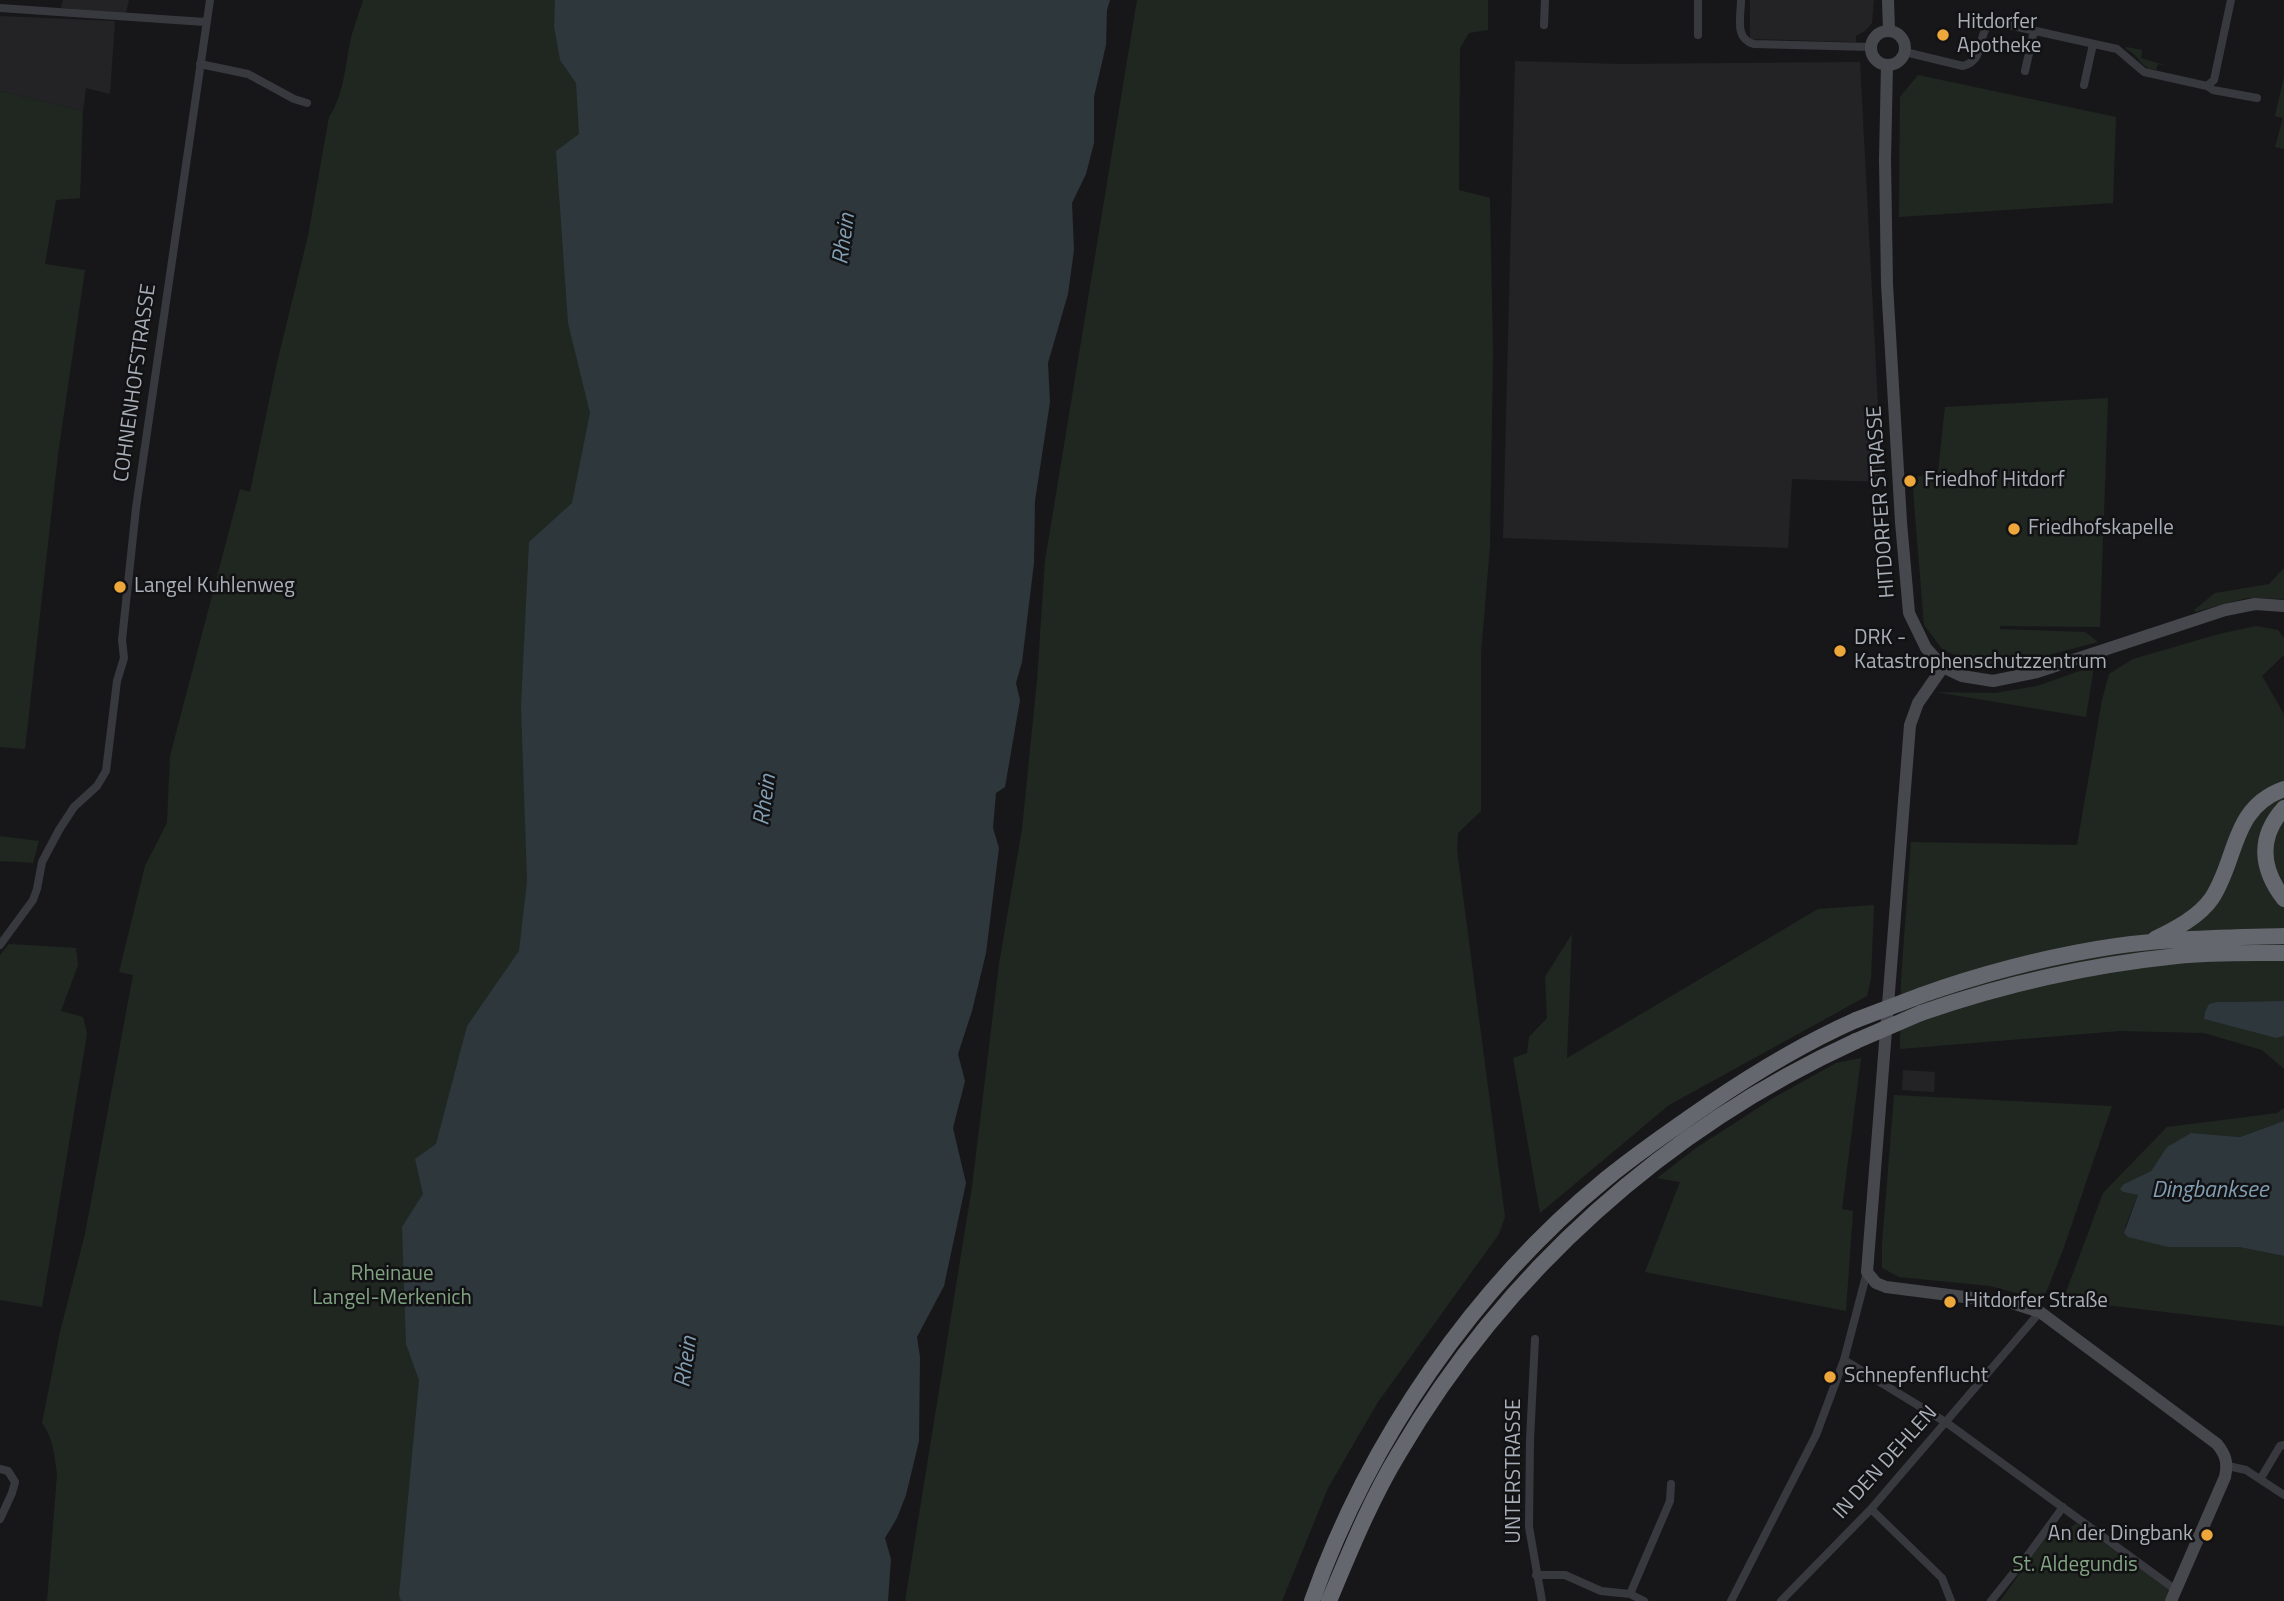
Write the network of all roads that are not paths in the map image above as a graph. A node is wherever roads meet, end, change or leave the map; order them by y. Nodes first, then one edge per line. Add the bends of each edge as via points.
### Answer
1 (210, 0) edge
2 (1545, 0) edge
3 (1698, 0) edge
4 (1741, 0) edge
5 (1888, 0) edge
6 (2231, 0) edge
7 (0, 8) edge
8 (205, 22) junction
9 (1544, 25) dead end
10 (1889, 30) junction
11 (2034, 31) junction
12 (1698, 35) dead end
13 (2093, 44) junction
14 (1871, 47) junction
15 (1905, 52) junction
16 (200, 64) junction
17 (1887, 65) junction
18 (2025, 71) dead end
19 (2084, 85) dead end
20 (2207, 86) junction
21 (2257, 98) dead end
22 (307, 103) dead end
23 (2284, 606) edge
24 (1942, 667) junction
25 (2284, 789) edge
26 (2284, 808) edge
27 (2284, 899) edge
28 (2284, 936) edge
29 (2147, 942) junction
30 (0, 945) edge
31 (2284, 953) edge
32 (1867, 1272) junction
33 (2040, 1312) junction
34 (1535, 1339) dead end
35 (1844, 1360) junction
36 (1947, 1423) junction
37 (2284, 1446) edge
38 (2228, 1466) junction
39 (0, 1469) edge
40 (2261, 1478) junction
41 (1671, 1484) dead end
42 (2284, 1495) edge
43 (2063, 1507) junction
44 (1871, 1508) junction
45 (0, 1519) edge
46 (1536, 1575) junction
47 (1630, 1594) junction
48 (2174, 1596) edge
49 (1312, 1601) edge
50 (1329, 1601) edge
51 (1542, 1601) edge
52 (1644, 1601) edge
53 (1731, 1601) edge
54 (1781, 1601) edge
55 (1951, 1601) edge
56 (1991, 1601) edge

1 - 8 street, COHNENHOFSTRASSE
2 - 9 street
3 - 12 street
4 - 14 street via 1740,35 1746,42
5 - 10 street
6 - 20 street via 2214,79
7 - 8 street
8 - 16 street, COHNENHOFSTRASSE
10 - 14 street via 1874,37
10 - 15 street via 1903,40
11 - 13 street
11 - 15 street via 1989,24 1977,58 1963,66
11 - 18 street
13 - 19 street
13 - 20 street via 2117,49 2144,72
14 - 17 street via 1874,57
15 - 17 street via 1898,62
16 - 22 street via 248,74
16 - 30 street, COHNENHOFSTRASSE via 136,508 124,658 106,771 59,830 42,862 33,900
17 - 24 street, HITDORFER STRASSE via 1887,284 1905,575 1909,613 1926,648
20 - 21 street
23 - 24 street via 2255,604 2225,610 2037,672 1993,681
24 - 32 street via 1918,703 1910,725
25 - 29 highway via 2265,798 2247,815 2210,900 2186,921
26 - 27 highway via 2267,833 2265,864
28 - 29 highway
29 - 49 highway, bridge via 2098,948 1952,985 1856,1020 1776,1061 1661,1136 1604,1181 1527,1254 1462,1330 1381,1451
31 - 50 highway, bridge via 2196,954 2052,975 1992,991 1922,1013 1856,1041 1785,1076 1706,1126 1601,1206 1525,1279 1459,1361 1398,1454
32 - 33 street via 1886,1287 2012,1303
32 - 35 street
33 - 36 street, IN DEN DEHLEN
33 - 38 street via 2208,1437 2223,1451
34 - 46 street, UNTERSTRASSE via 1530,1527
35 - 36 street
35 - 53 street via 1816,1435
36 - 43 street
36 - 44 street, IN DEN DEHLEN
37 - 40 street
38 - 40 street
38 - 48 street
39 - 45 street via 15,1482
40 - 42 street
41 - 47 street via 1670,1501
43 - 48 street
43 - 56 street
44 - 54 street, IN DEN DEHLEN
44 - 55 street via 1942,1577
46 - 47 street via 1566,1575 1601,1591
46 - 51 street, UNTERSTRASSE
47 - 52 street

